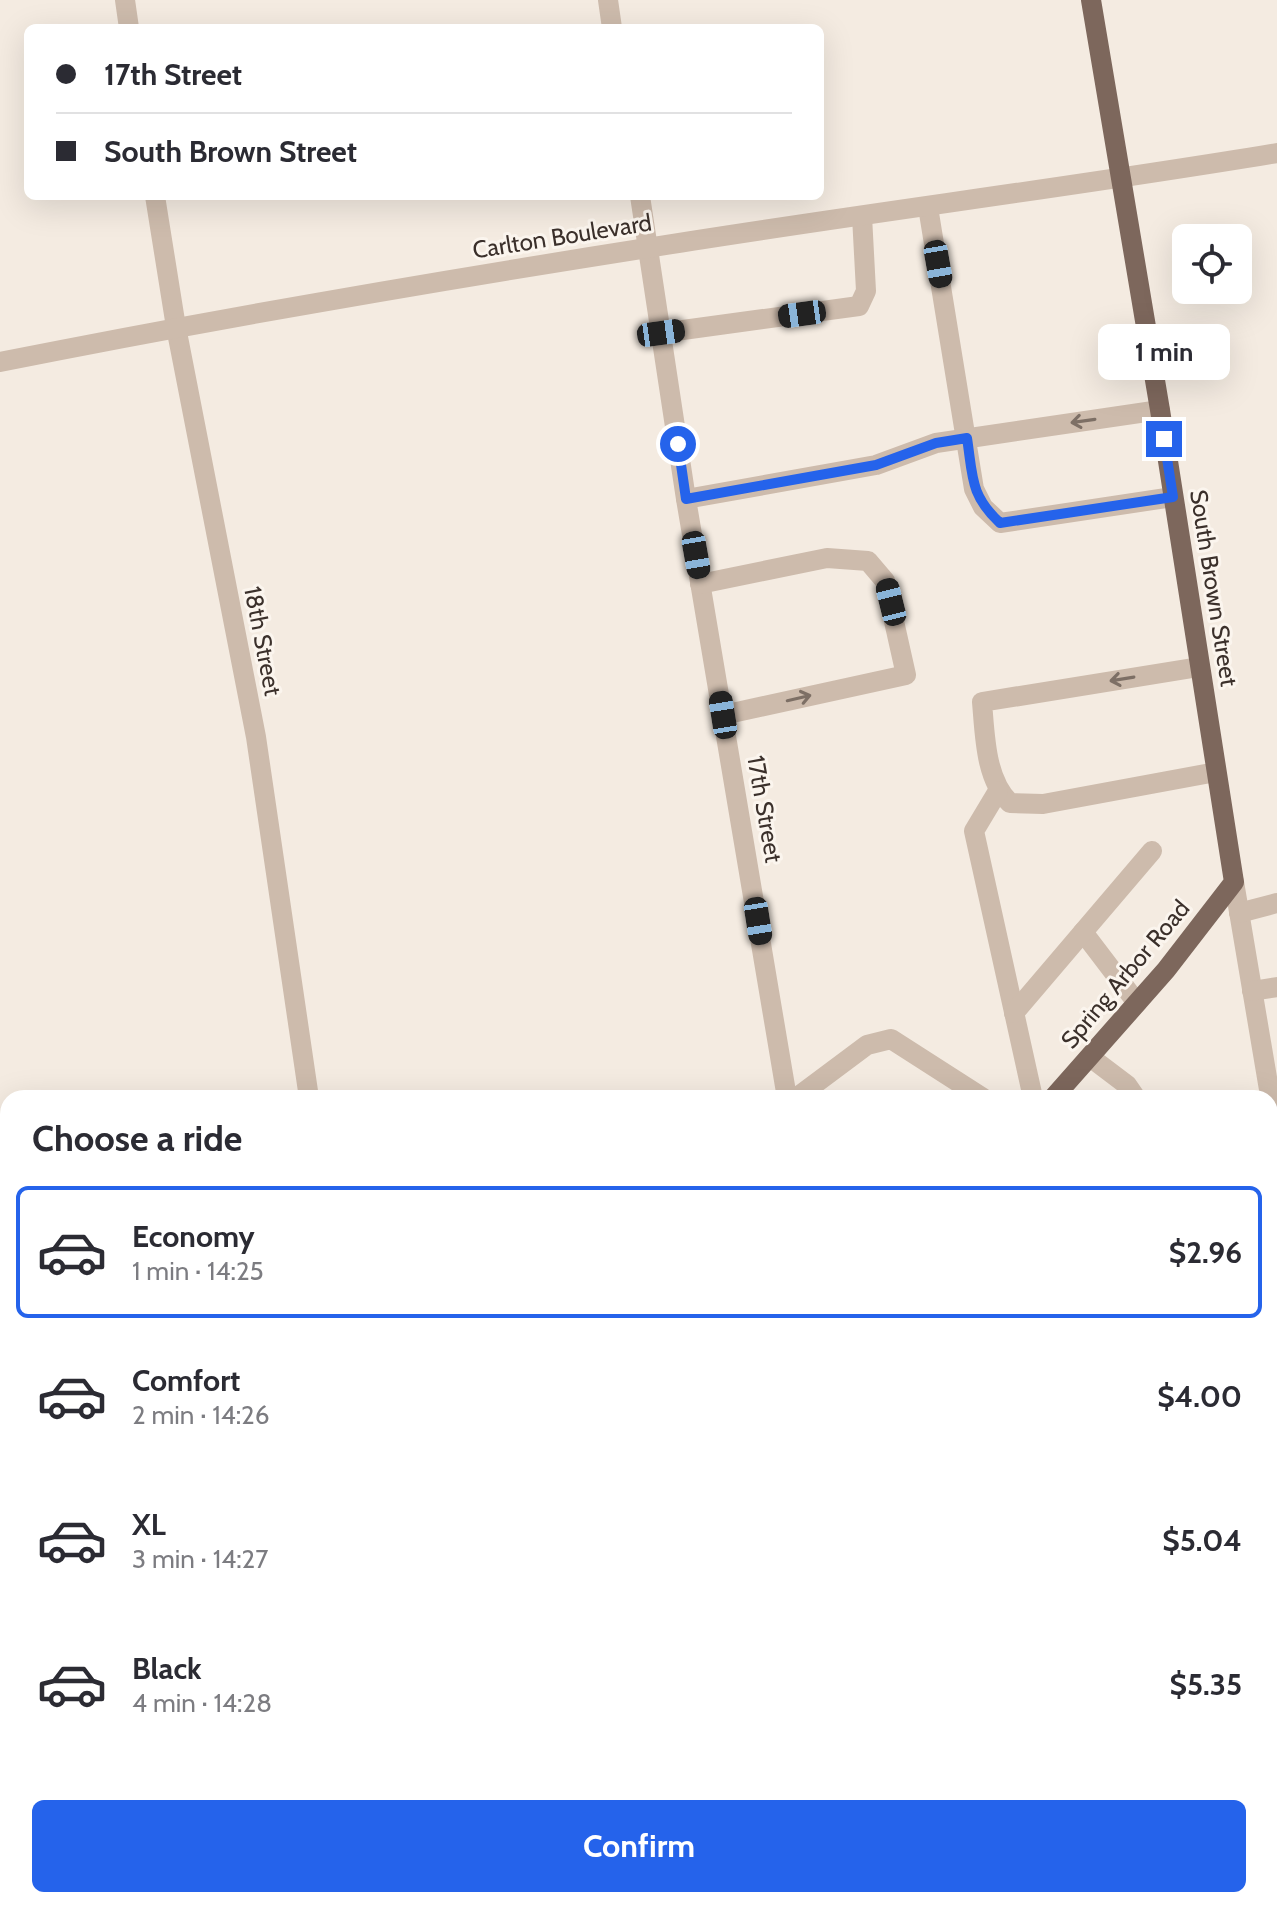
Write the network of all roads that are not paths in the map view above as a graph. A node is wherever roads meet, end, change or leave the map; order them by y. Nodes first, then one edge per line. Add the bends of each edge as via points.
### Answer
1 (125, 0) edge
2 (608, 0) edge
3 (1091, 0) edge
4 (128, 24) edge
5 (611, 24) edge
6 (1277, 153) edge
7 (1120, 179) junction
8 (156, 200) edge
9 (641, 200) edge
10 (928, 207) junction
11 (862, 216) junction
12 (648, 247) junction
13 (176, 327) junction
14 (661, 333) junction
15 (0, 362) edge
16 (1160, 410) junction
17 (967, 438) junction
18 (1173, 497) junction
19 (686, 499) junction
20 (700, 584) junction
21 (1199, 667) junction
22 (723, 715) junction
23 (1216, 772) junction
24 (998, 791) junction
25 (1152, 851) dead end
26 (1234, 882) junction
27 (1277, 903) edge
28 (1239, 913) junction
29 (1083, 932) junction
30 (1277, 987) edge
31 (1252, 991) junction
32 (1137, 1003) junction
33 (1014, 1013) junction
34 (1270, 1049) edge
35 (1090, 1057) junction
36 (308, 1090) edge
37 (786, 1090) edge
38 (807, 1090) edge
39 (968, 1090) edge
40 (1031, 1090) edge
41 (1060, 1090) edge
42 (1130, 1090) edge
43 (1273, 1090) edge

1 - 4 street
2 - 5 street
3 - 7 main road, South Brown Street
6 - 7 street, Carlton Boulevard
7 - 10 street, Carlton Boulevard
7 - 16 main road, South Brown Street
8 - 13 street, 18th Street
9 - 12 street, 17th Street
10 - 11 street, Carlton Boulevard
10 - 17 street
11 - 12 street, Carlton Boulevard
11 - 14 street via 866,291 859,306
12 - 13 street, Carlton Boulevard
12 - 14 street, 17th Street
13 - 15 street, Carlton Boulevard
13 - 36 street, 18th Street via 256,737
14 - 19 street, 17th Street
16 -> 17 street
16 - 18 main road, South Brown Street
17 - 18 street via 974,489 1000,523
17 - 19 street via 936,443 876,465
18 - 21 main road, South Brown Street
19 - 20 street, 17th Street
20 - 22 street, 17th Street
22 -> 20 street via 906,675 885,581 868,561 827,558
21 - 23 main road, South Brown Street
21 -> 24 street via 982,702
22 - 37 street, 17th Street
23 - 24 street via 1043,804 1010,803
23 - 26 main road, South Brown Street
24 - 33 street via 974,831
25 - 29 street
26 - 28 street, South Brown Street
26 - 32 main road, Spring Arbor Road
27 - 28 street
28 - 31 street, South Brown Street
29 - 32 street
29 - 33 street
30 - 31 street
31 - 34 street, South Brown Street
32 - 35 main road, Spring Arbor Road
33 - 40 street
34 - 43 street, South Brown Street
35 - 41 main road, Spring Arbor Road
35 - 42 street
38 - 39 street via 867,1045 891,1039

